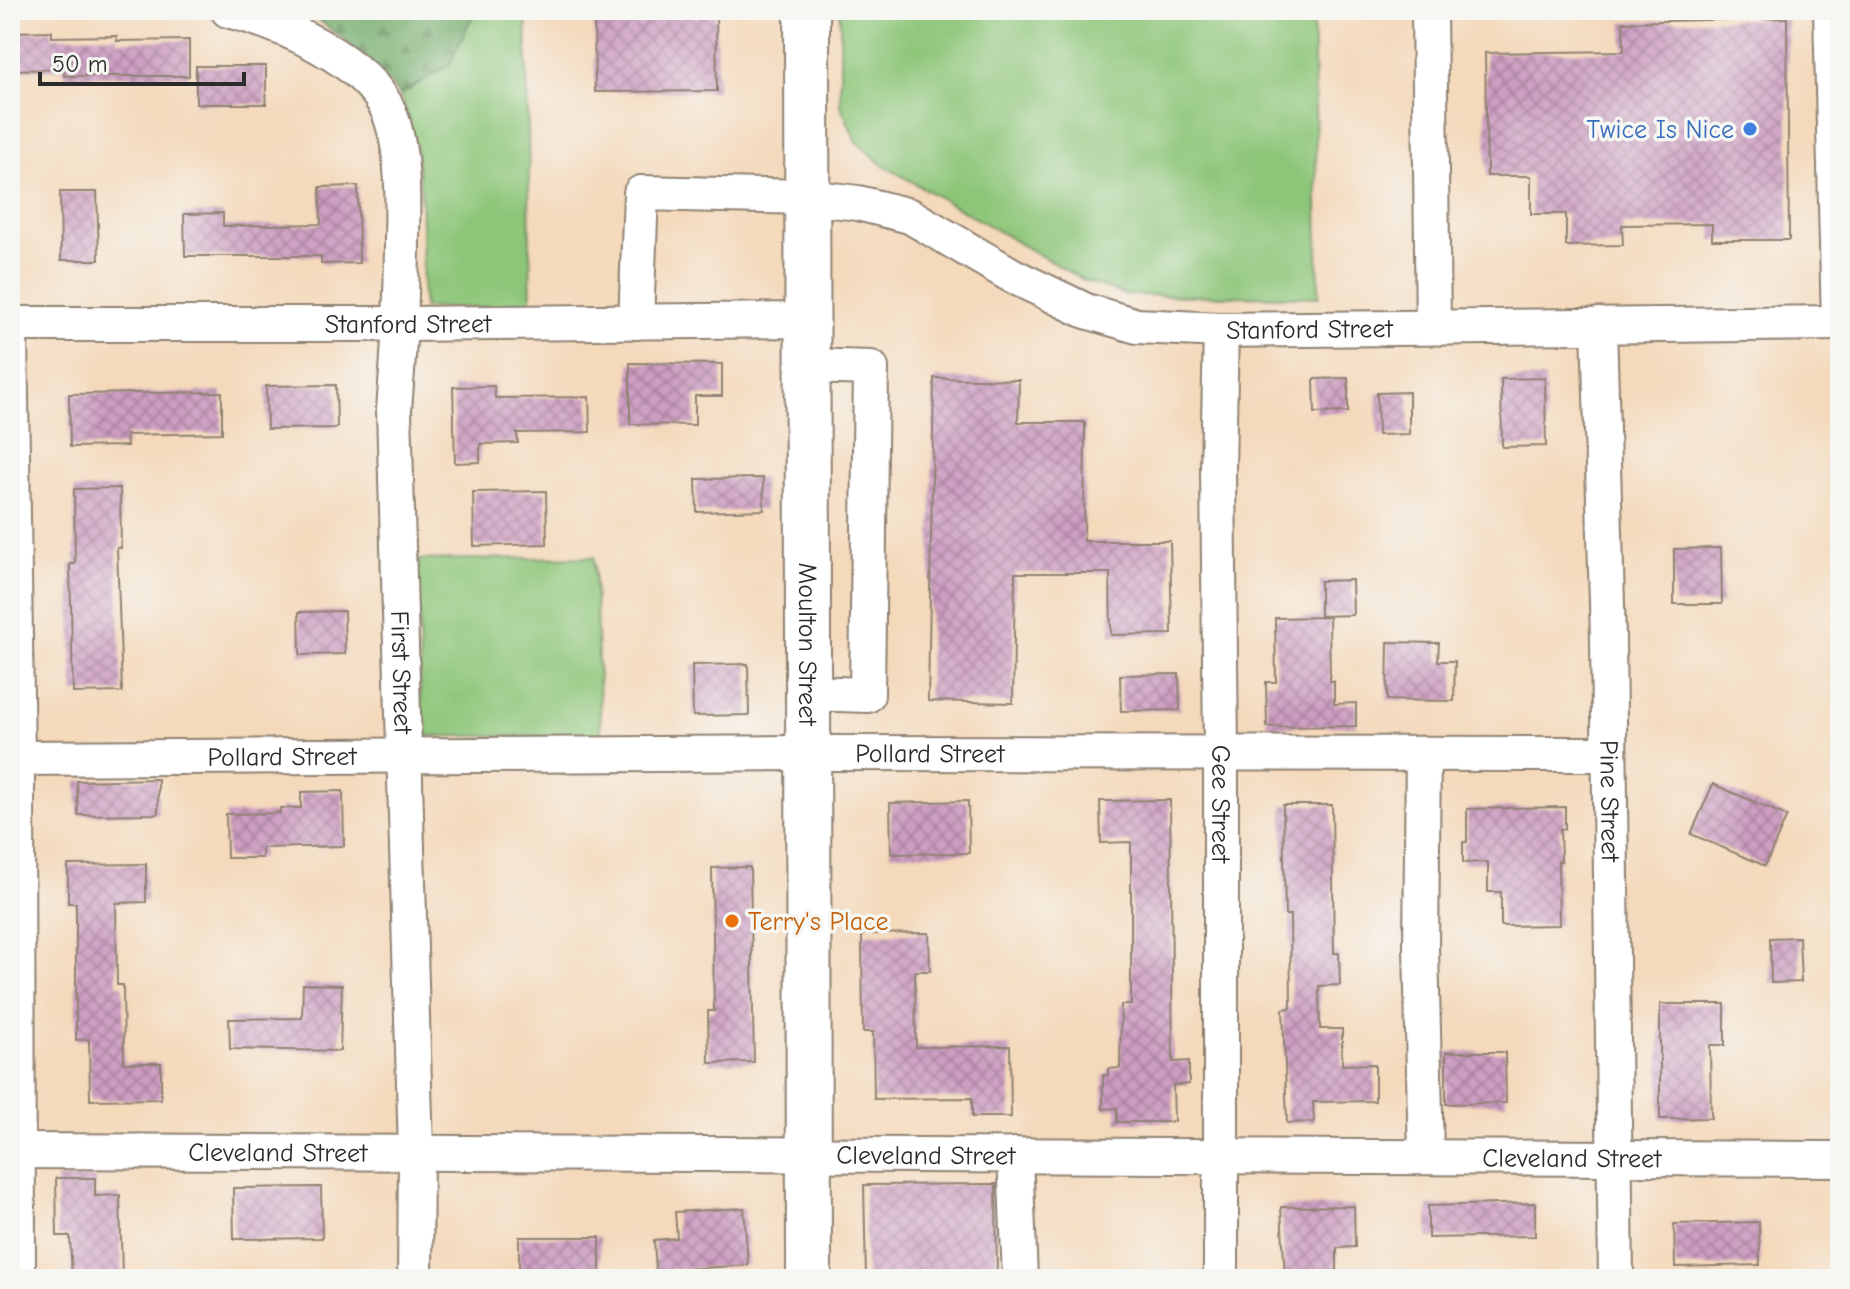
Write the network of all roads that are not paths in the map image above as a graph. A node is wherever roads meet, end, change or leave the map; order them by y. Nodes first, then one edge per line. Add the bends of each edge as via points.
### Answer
1 (228, 10) edge
2 (807, 10) edge
3 (1429, 10) edge
4 (1831, 10) edge
5 (807, 197) junction
6 (1838, 228) edge
7 (807, 320) junction
8 (636, 322) junction
9 (1840, 323) edge
10 (10, 324) edge
11 (402, 324) junction
12 (1599, 325) junction
13 (1433, 327) junction
14 (1221, 330) junction
15 (10, 335) edge
16 (807, 366) junction
17 (808, 693) junction
18 (808, 753) junction
19 (1221, 754) junction
20 (1423, 754) junction
21 (1609, 754) junction
22 (402, 757) junction
23 (14, 758) edge
24 (14, 1151) edge
25 (416, 1152) junction
26 (1221, 1154) junction
27 (1015, 1155) junction
28 (808, 1156) junction
29 (1426, 1157) junction
30 (1614, 1158) junction
31 (1840, 1159) edge
32 (18, 1279) edge
33 (415, 1279) edge
34 (809, 1279) edge
35 (1020, 1279) edge
36 (1221, 1279) edge
37 (1616, 1279) edge

1 - 11 street, First Street via 310,41 361,75 388,111 403,185
2 - 5 main road, Moulton Street
3 - 13 street
4 - 6 street
5 - 7 main road, Moulton Street
5 - 8 street, Stanford Street via 641,193
5 - 14 street, Stanford Street via 910,216 1086,311 1137,326
6 - 9 street
7 - 8 street, Stanford Street
7 - 16 main road, Moulton Street
8 - 11 street, Stanford Street
9 - 12 street, Stanford Street
10 - 11 street, Stanford Street
11 - 22 street, First Street via 394,410
12 - 13 street, Stanford Street
12 - 21 street, Pine Street
13 - 14 street, Stanford Street
14 - 19 street, Gee Street
15 - 23 street
16 - 17 main road, Moulton Street
16 - 17 street via 871,368 867,695
17 - 18 main road, Moulton Street
18 - 19 street, Pollard Street
18 - 22 street, Pollard Street
18 - 28 main road, Moulton Street
19 - 20 street, Pollard Street
19 - 26 street, Gee Street
20 - 21 street, Pollard Street
20 - 29 street
21 - 30 street, Pine Street
22 - 23 street, Pollard Street
22 - 25 street, First Street
23 - 24 street
24 - 25 street, Cleveland Street
24 - 32 street
25 - 28 street, Cleveland Street
25 - 33 street, First Street
26 - 27 street, Cleveland Street
26 - 29 street, Cleveland Street
26 - 36 street, Gee Street
27 - 28 street, Cleveland Street
27 - 35 street
28 - 34 main road, Moulton Street
29 - 30 street, Cleveland Street
30 - 31 street, Cleveland Street
30 - 37 street, Pine Street

